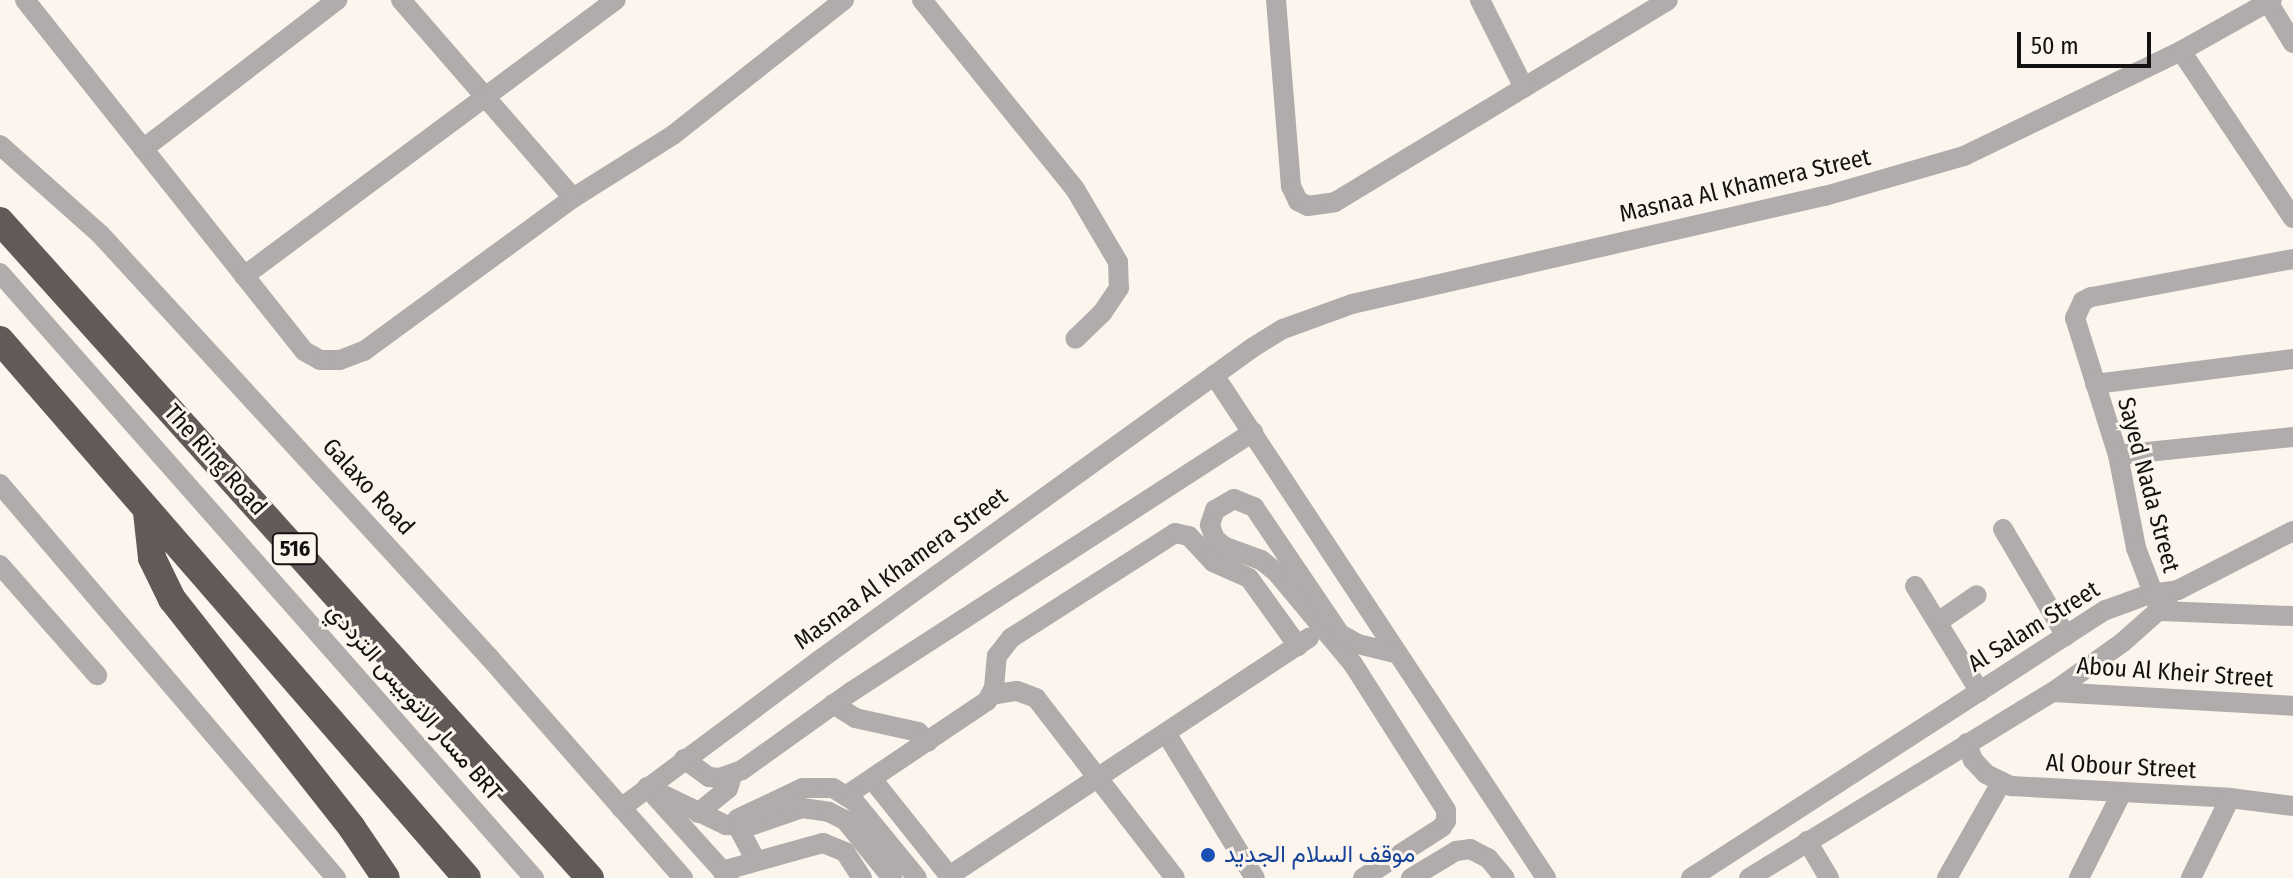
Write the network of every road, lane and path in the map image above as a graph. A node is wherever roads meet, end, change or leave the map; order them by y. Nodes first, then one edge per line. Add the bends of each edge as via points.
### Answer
1 (25, 0) edge
2 (337, 0) edge
3 (401, 0) edge
4 (616, 0) edge
5 (844, 0) edge
6 (922, 0) edge
7 (1276, 0) edge
8 (1480, 0) edge
9 (1668, 0) edge
10 (2270, 1) edge
11 (2293, 43) edge
12 (2181, 51) junction
13 (1524, 88) junction
14 (486, 96) junction
15 (0, 145) edge
16 (143, 149) junction
17 (573, 198) junction
18 (2293, 218) edge
19 (0, 221) edge
20 (2293, 259) edge
21 (0, 273) edge
22 (244, 276) junction
23 (1075, 339) dead end
24 (0, 340) edge
25 (2293, 359) edge
26 (1214, 375) junction
27 (2095, 384) junction
28 (1253, 432) junction
29 (2293, 437) edge
30 (2118, 455) junction
31 (0, 484) edge
32 (147, 512) junction
33 (2003, 529) dead end
34 (2288, 535) edge
35 (0, 565) edge
36 (1915, 586) dead end
37 (1285, 593) junction
38 (1977, 595) dead end
39 (2155, 602) junction
40 (2293, 616) edge
41 (1938, 622) junction
42 (2066, 636) junction
43 (1308, 645) junction
44 (1398, 654) junction
45 (97, 675) dead end
46 (1980, 692) junction
47 (2053, 692) junction
48 (991, 695) junction
49 (833, 704) junction
50 (2293, 706) edge
51 (1166, 733) junction
52 (936, 737) junction
53 (1967, 743) junction
54 (684, 759) junction
55 (732, 776) junction
56 (872, 779) junction
57 (1097, 779) junction
58 (2001, 783) junction
59 (647, 787) junction
60 (2121, 794) junction
61 (847, 795) junction
62 (2230, 798) junction
63 (2293, 806) edge
64 (621, 808) junction
65 (698, 813) junction
66 (732, 826) junction
67 (1807, 841) junction
68 (756, 861) junction
69 (1444, 870) edge
70 (726, 874) edge
71 (950, 877) edge
72 (336, 878) edge
73 (386, 878) edge
74 (467, 878) edge
75 (534, 878) edge
76 (590, 878) edge
77 (683, 878) edge
78 (862, 878) edge
79 (892, 878) edge
80 (917, 878) edge
81 (1175, 878) edge
82 (1255, 878) edge
83 (1363, 878) edge
84 (1411, 878) edge
85 (1505, 878) edge
86 (1546, 878) edge
87 (1691, 878) edge
88 (1749, 878) edge
89 (1829, 878) edge
90 (1947, 878) edge
91 (2079, 878) edge
92 (2191, 878) edge

1 - 16 street
2 - 16 street
3 - 14 street
4 - 14 street
5 - 17 street via 673,135
6 - 23 street via 1075,189 1118,262 1119,288
7 - 13 street via 1291,186 1298,201 1308,206 1335,202
8 - 13 street
9 - 13 street
10 - 11 street
10 - 12 street, Masnaa Al Khamera Street
12 - 18 street
12 - 26 street, Masnaa Al Khamera Street via 1964,156 1825,196 1340,307 1283,329
14 - 17 street
14 - 22 street
15 - 64 street, Galaxo Road via 100,234
16 - 22 street
17 - 22 street via 364,351 340,360 320,360 304,351
19 - 76 highway, The Ring Road / 516
20 - 27 street, Sayed Nada Street via 2083,301 2076,328
21 - 75 street, مسار الاتوبيس الترددي BRT
24 - 32 highway
25 - 27 street
26 - 28 street
26 - 54 street, Masnaa Al Khamera Street
27 - 30 street, Sayed Nada Street
28 - 44 street
28 - 49 street
29 - 30 street
30 - 39 street, Sayed Nada Street via 2136,548
31 - 72 street
32 - 73 highway via 152,558 172,599
32 - 74 highway
33 - 42 street
34 - 39 street, Al Salam Street
35 - 45 street
36 - 41 street
37 - 43 street
37 - 44 street via 1269,566 1219,544 1210,525 1215,510 1234,499 1254,507 1340,634
37 - 83 street via 1353,664 1446,810 1442,827
38 - 41 street
39 - 40 street
39 - 42 street, Al Salam Street via 2106,610
39 - 47 street, Al Salam Street
41 - 46 street
42 - 46 street, Al Salam Street
43 - 48 street via 1249,578 1213,562 1189,536 1175,533 1005,643 997,656
43 - 51 street
44 - 86 street
46 - 87 street, Al Salam Street
47 - 50 street, Abou Al Kheir Street
47 - 53 street, Al Salam Street
48 - 52 street
48 - 57 street via 1017,691 1036,698
49 - 52 street via 861,720 892,715 922,720
49 - 55 street
51 - 57 street
51 - 82 street
52 - 56 street
53 - 58 street via 1973,760
53 - 67 street, Al Salam Street
54 - 55 street via 709,777
54 - 59 street, Masnaa Al Khamera Street
55 - 65 street via 728,789
56 - 61 street
56 - 71 street
57 - 71 street
57 - 81 street
58 - 60 street, Al Obour Street
58 - 90 street
59 - 64 street, Masnaa Al Khamera Street
59 - 65 street
59 - 70 street
60 - 62 street, Al Obour Street
60 - 91 street
61 - 66 street via 823,786 803,788
61 - 80 street
62 - 63 street, Al Obour Street
62 - 92 street
64 - 77 street, Galaxo Road
65 - 66 street
66 - 68 street
66 - 79 street via 802,808 829,812 845,820
67 - 88 street, Al Salam Street
67 - 89 street
68 - 70 street
68 - 78 street via 823,843 845,852
69 - 84 street
69 - 85 street via 1456,851 1477,851

